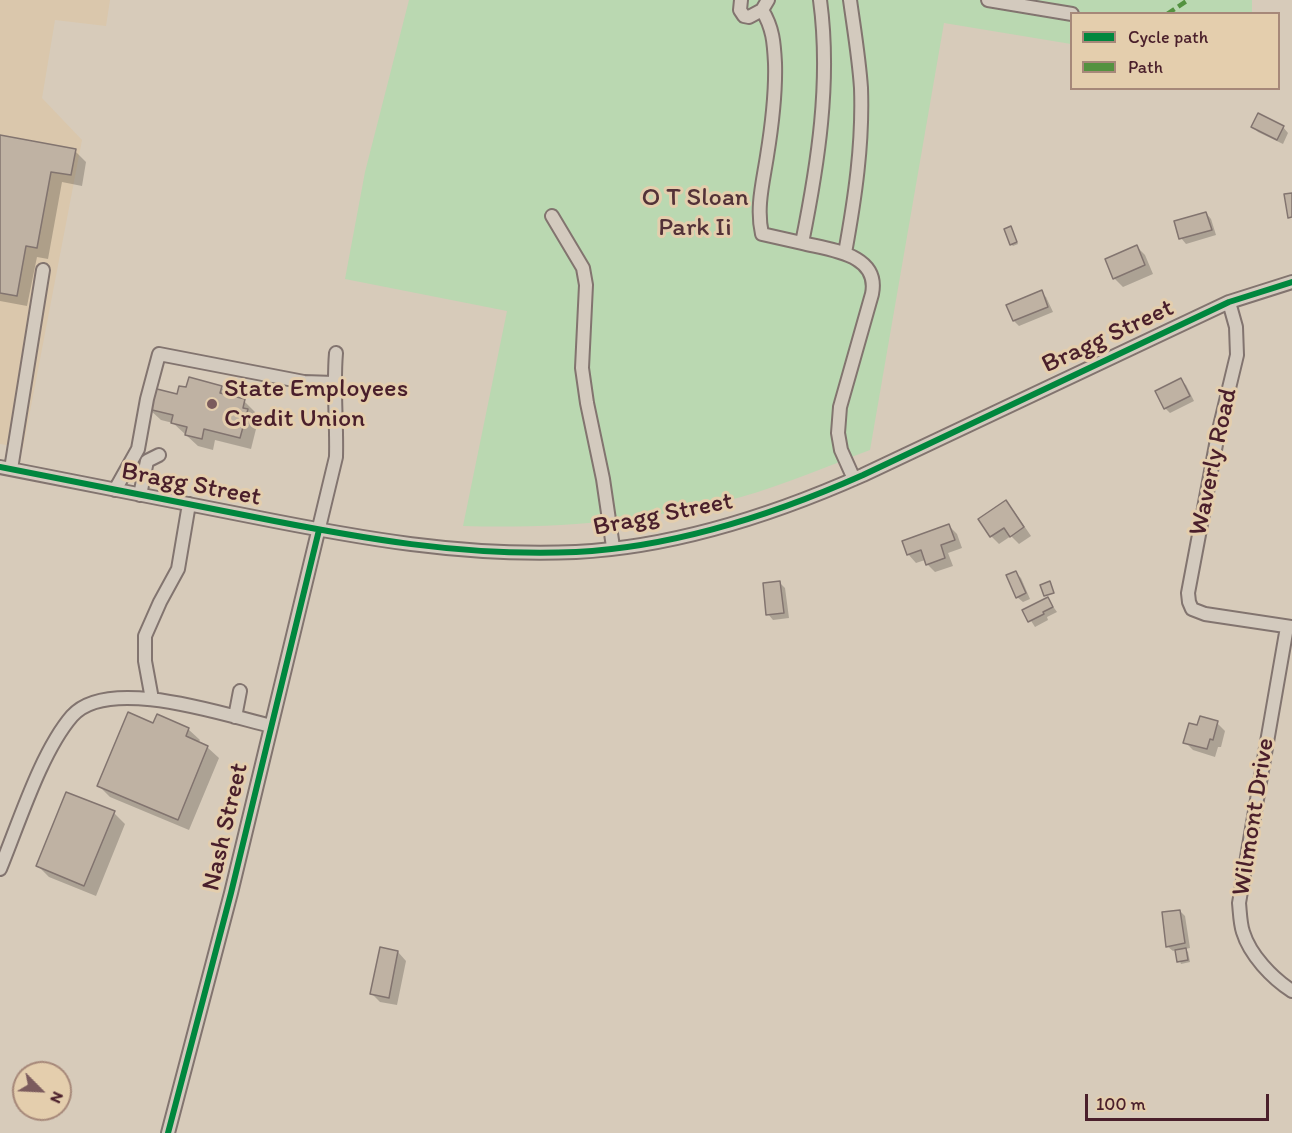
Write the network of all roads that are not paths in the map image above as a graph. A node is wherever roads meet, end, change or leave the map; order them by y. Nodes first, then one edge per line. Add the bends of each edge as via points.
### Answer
1 (741, 0) edge
2 (820, 0) edge
3 (850, 0) edge
4 (988, 0) edge
5 (765, 5) edge
6 (1070, 14) edge
7 (552, 216) dead end
8 (802, 243) junction
9 (845, 254) junction
10 (42, 270) dead end
11 (1292, 282) edge
12 (1228, 302) junction
13 (336, 353) dead end
14 (334, 383) junction
15 (138, 449) junction
16 (5, 468) edge
17 (854, 479) junction
18 (115, 490) junction
19 (140, 495) junction
20 (189, 504) junction
21 (319, 530) junction
22 (613, 547) junction
23 (1289, 627) edge
24 (240, 691) dead end
25 (152, 699) junction
26 (235, 717) junction
27 (271, 726) junction
28 (0, 869) edge
29 (1292, 991) edge
30 (168, 1133) edge

1 - 5 street via 744,16 749,17
2 - 8 street via 821,121
3 - 9 street via 861,123 858,173
4 - 6 street
5 - 8 street via 774,38 775,81 758,217 762,234
7 - 22 street via 583,268 586,285 582,368
8 - 9 street
9 - 17 street via 872,272 874,285 840,407 841,450
10 - 16 street
11 - 12 street, Bragg Street
12 - 17 street, Bragg Street
12 - 23 street, Waverly Road via 1236,327 1237,355 1218,434 1189,602 1192,609 1204,615
13 - 14 street, Nash Street
14 - 15 street via 304,382 159,354
14 - 21 street, Nash Street via 336,457
15 - 18 street
15 - 19 street via 159,455 147,461
16 - 18 street, Bragg Street
17 - 22 street, Bragg Street via 811,498 734,523
18 - 19 street, Bragg Street
19 - 20 street, Bragg Street
20 - 21 street, Bragg Street
20 - 25 street via 178,569 145,636
21 - 22 street, Bragg Street via 473,551 578,552
21 - 27 street, Nash Street
23 - 29 street, Wilmont Drive via 1239,903 1243,933 1258,959
24 - 26 street
25 - 26 street
25 - 28 street via 106,700 82,708 73,716 48,753
26 - 27 street
27 - 30 street, Nash Street

